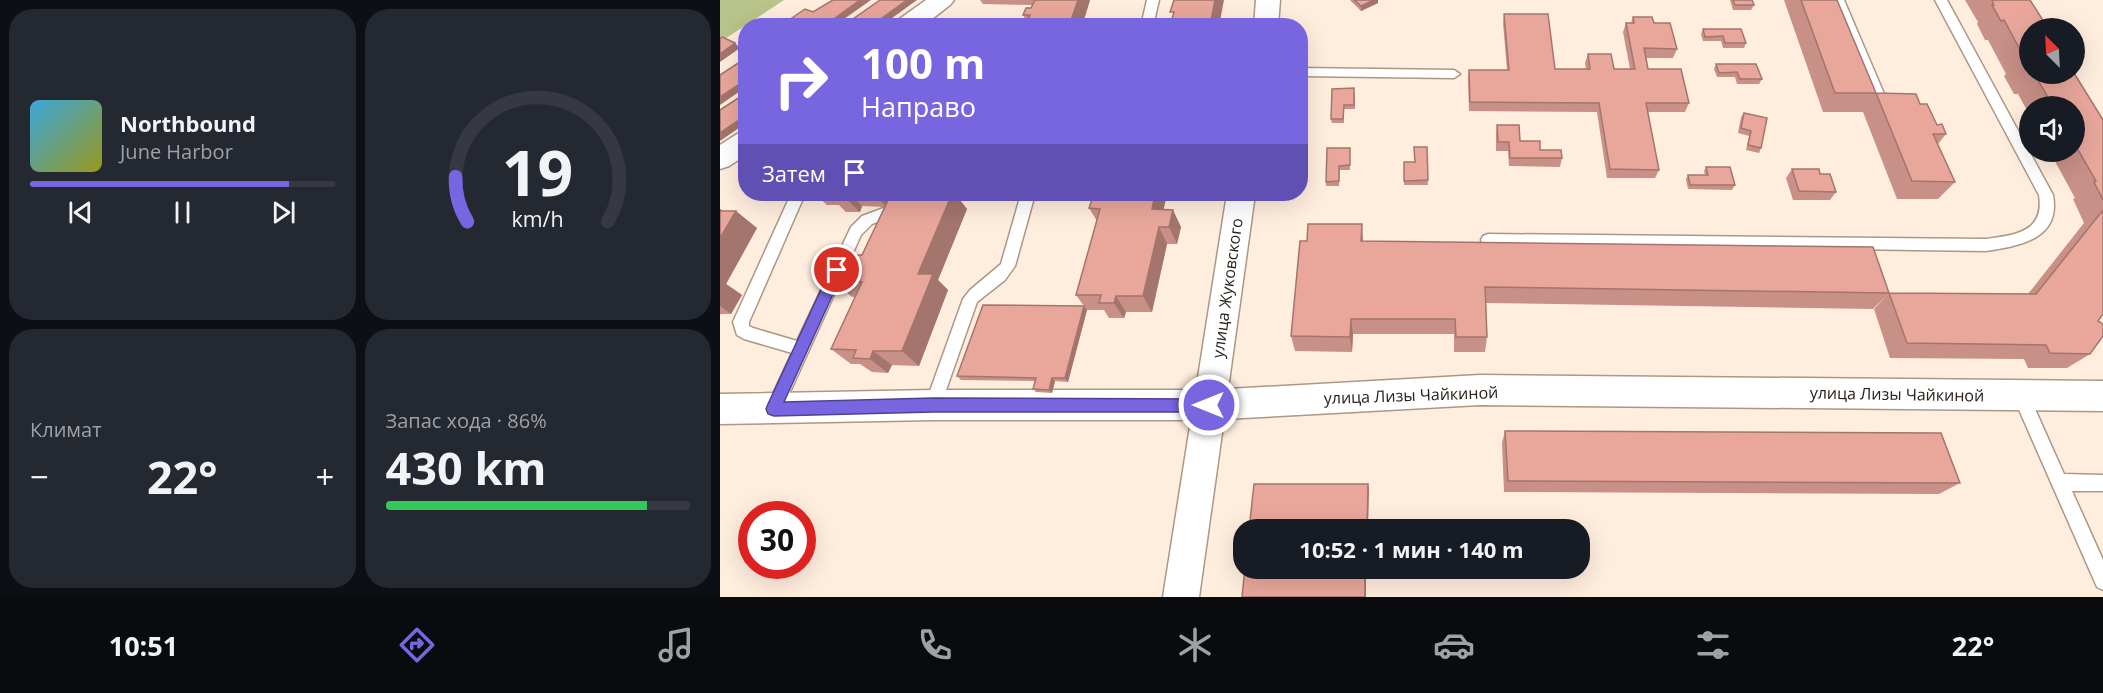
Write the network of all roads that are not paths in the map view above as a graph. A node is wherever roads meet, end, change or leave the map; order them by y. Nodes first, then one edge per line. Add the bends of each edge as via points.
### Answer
1 (942, 0) edge
2 (1153, 0) edge
3 (1268, 0) edge
4 (1838, 0) edge
5 (1941, 0) edge
6 (917, 18) edge
7 (1149, 18) edge
8 (1267, 18) edge
9 (1308, 72) edge
10 (1454, 74) dead end
11 (1879, 96) edge
12 (738, 147) edge
13 (720, 159) edge
14 (795, 201) edge
15 (898, 201) edge
16 (1026, 201) edge
17 (1240, 201) edge
18 (1488, 240) edge
19 (800, 349) junction
20 (2021, 396) junction
21 (2103, 396) edge
22 (933, 405) junction
23 (1209, 405) junction
24 (720, 409) edge
25 (774, 409) junction
26 (2059, 482) junction
27 (2103, 483) edge
28 (2103, 581) edge
29 (1181, 597) edge

1 - 6 street
2 - 7 lane
3 - 8 street
4 - 11 lane
5 - 18 lane via 2046,195 2048,218 2028,235 1986,245
9 - 10 lane
12 - 13 street
14 - 19 lane via 741,322 742,330 749,334
15 - 19 lane via 894,210 867,220 856,231
16 - 22 lane via 1008,266 1003,275 971,299
17 - 23 street, улица Жуковского
19 - 25 lane
20 - 21 street, улица Лизы Чайкиной
20 - 23 street, улица Лизы Чайкиной via 1480,390
20 - 26 lane
22 - 23 street, улица Лизы Чайкиной
22 - 25 street, улица Лизы Чайкиной
23 - 29 street, улица Жуковского
24 - 25 street, улица Лизы Чайкиной
26 - 27 lane
26 - 28 lane

